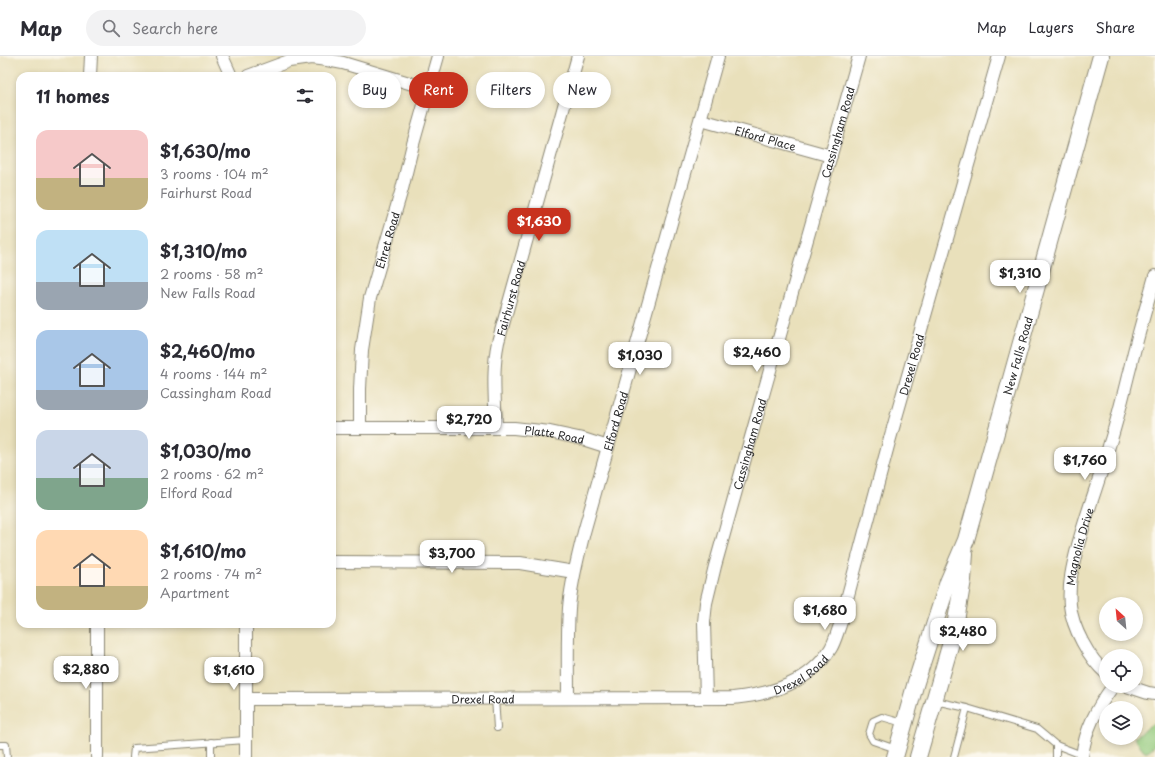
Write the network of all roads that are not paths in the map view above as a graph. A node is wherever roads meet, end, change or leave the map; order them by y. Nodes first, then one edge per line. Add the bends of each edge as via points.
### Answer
1 (91, 56) edge
2 (222, 56) edge
3 (438, 56) edge
4 (578, 56) edge
5 (718, 56) edge
6 (859, 56) edge
7 (999, 56) edge
8 (1101, 56) edge
9 (311, 57) edge
10 (90, 72) edge
11 (229, 72) edge
12 (259, 72) edge
13 (434, 72) edge
14 (409, 83) edge
15 (423, 108) edge
16 (701, 120) junction
17 (831, 156) junction
18 (1155, 276) edge
19 (336, 428) edge
20 (360, 428) junction
21 (496, 428) junction
22 (608, 448) junction
23 (966, 540) junction
24 (336, 562) edge
25 (574, 572) junction
26 (97, 628) edge
27 (246, 628) edge
28 (1099, 666) edge
29 (1143, 691) edge
30 (1108, 693) edge
31 (1155, 694) edge
32 (495, 698) junction
33 (568, 698) junction
34 (706, 698) junction
35 (246, 699) junction
36 (934, 701) junction
37 (967, 708) junction
38 (905, 723) junction
39 (497, 728) dead end
40 (246, 740) junction
41 (211, 742) junction
42 (0, 745) edge
43 (1056, 745) junction
44 (896, 753) edge
45 (1082, 756) edge
46 (7, 757) edge
47 (97, 757) edge
48 (133, 757) edge
49 (211, 757) edge
50 (246, 757) edge
51 (918, 757) edge
52 (954, 757) edge
53 (1056, 757) edge

1 - 10 street
2 - 11 street
3 - 13 street, Ehret Road
4 - 21 street, Fairhurst Road via 498,342 494,382
5 - 16 street, Elford Road
6 - 17 street, Cassingham Road
7 - 34 street, Drexel Road via 832,647 809,674 787,686 748,697
8 - 23 main road, New Falls Road
9 - 12 street via 289,61
9 - 14 street via 343,63
15 - 20 street, Ehret Road via 370,298 362,350
16 - 17 street, Elford Place
16 - 22 street, Elford Road
17 - 34 street, Cassingham Road via 706,604
18 - 28 street, Magnolia Drive via 1110,446 1074,560 1070,589 1072,616 1080,638
19 - 20 street, Platte Road
20 - 21 street, Platte Road
21 - 22 street, Platte Road via 550,432
22 - 25 street, Elford Road
23 - 36 main road, New Falls Road via 963,580 954,632
23 - 38 main road, New Falls Road via 948,582
24 - 25 street via 520,563
25 - 33 street, Elford Road via 569,607
26 - 47 street
27 - 35 street
29 - 31 street
30 - 45 street via 1091,720
32 - 33 street, Drexel Road
32 - 35 street, Drexel Road
32 - 39 lane
33 - 34 street, Drexel Road
35 - 40 street
36 - 37 lane
36 - 51 main road, New Falls Road
37 - 43 lane via 1037,729
37 - 52 lane
38 - 44 main road, New Falls Road
38 - 44 lane via 882,718 873,720 869,734 873,741
40 - 41 lane
40 - 50 street
41 - 48 lane via 134,748
41 - 49 lane
42 - 46 lane via 6,745
43 - 45 lane
43 - 53 lane

